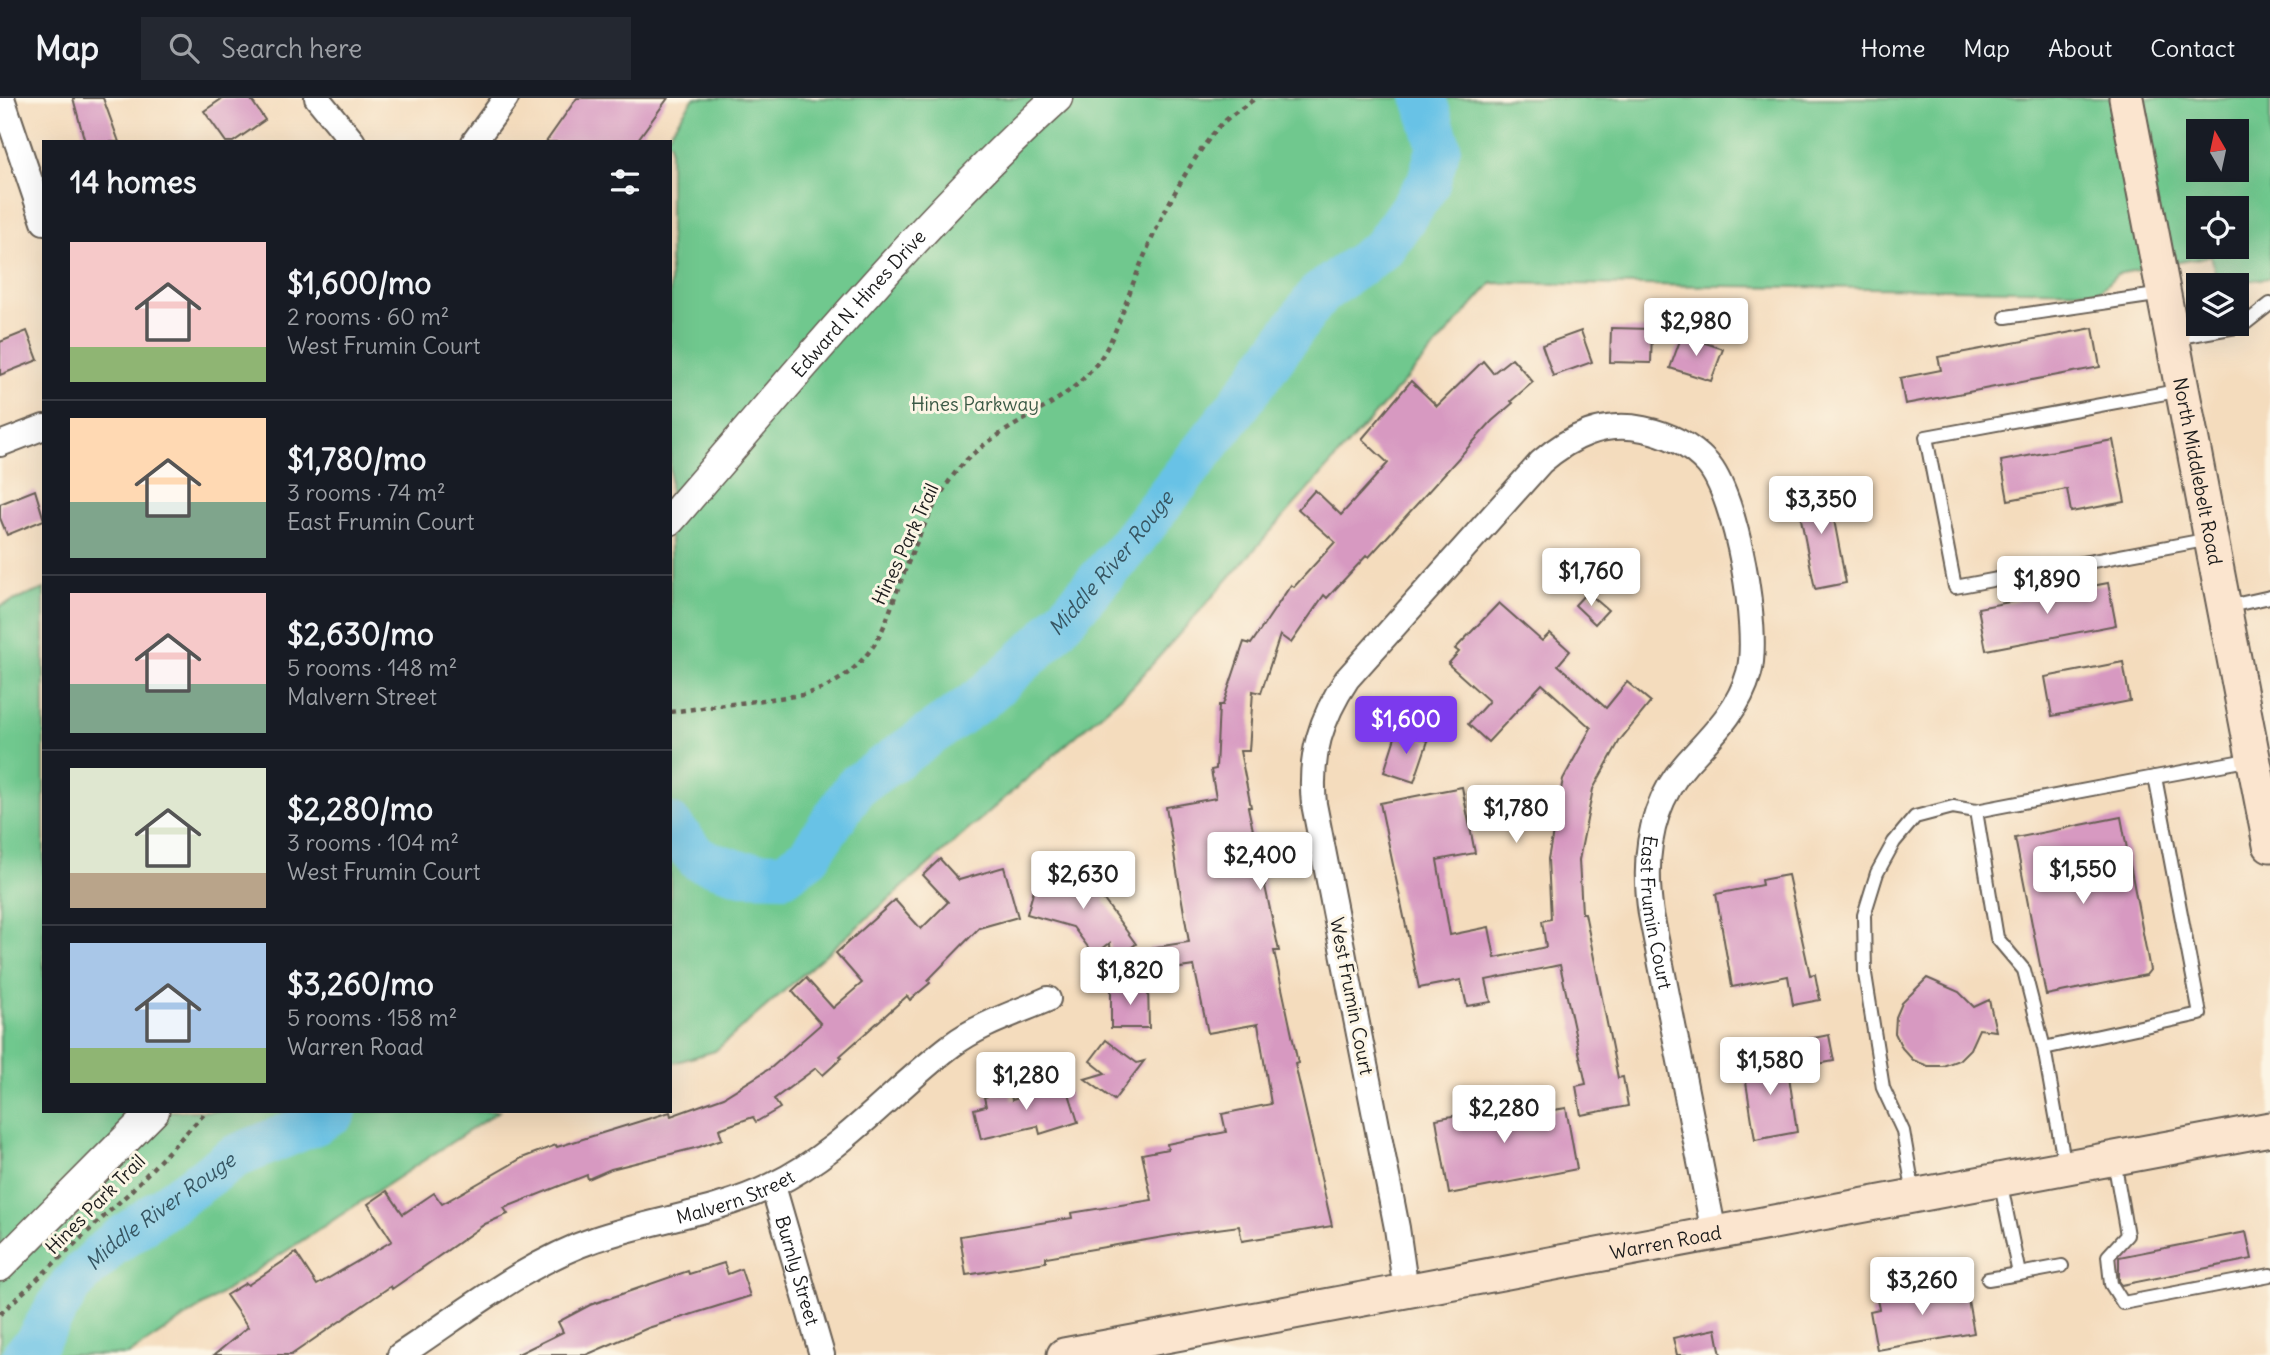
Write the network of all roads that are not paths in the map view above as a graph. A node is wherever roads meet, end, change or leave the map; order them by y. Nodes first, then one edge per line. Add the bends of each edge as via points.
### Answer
1 (2, 98) edge
2 (317, 98) edge
3 (506, 98) edge
4 (1057, 98) edge
5 (2126, 98) edge
6 (351, 140) edge
7 (475, 140) edge
8 (42, 216) edge
9 (2164, 294) junction
10 (2270, 304) edge
11 (2006, 317) dead end
12 (2172, 339) junction
13 (2182, 389) junction
14 (42, 428) edge
15 (0, 444) edge
16 (672, 518) edge
17 (2211, 539) junction
18 (1467, 544) joint
19 (2270, 597) edge
20 (2224, 607) junction
21 (2254, 759) junction
22 (2155, 777) junction
23 (1976, 811) junction
24 (2268, 827) edge
25 (1048, 999) dead end
26 (2044, 1048) junction
27 (152, 1113) edge
28 (2270, 1129) edge
29 (2114, 1159) junction
30 (2065, 1167) junction
31 (2000, 1180) junction
32 (773, 1185) junction
33 (1914, 1196) junction
34 (1714, 1233) junction
35 (0, 1266) edge
36 (2062, 1266) dead end
37 (2018, 1274) junction
38 (2270, 1275) edge
39 (1988, 1279) dead end
40 (1406, 1291) junction
41 (400, 1355) edge
42 (822, 1355) edge
43 (1063, 1355) edge

1 - 8 street
2 - 6 street
3 - 7 street
4 - 16 street, Edward N. Hines Drive via 994,155 918,235
5 - 9 main road, North Middlebelt Road
9 - 11 lane
9 - 12 main road, North Middlebelt Road
10 - 12 lane via 2242,326
12 - 13 main road, North Middlebelt Road
13 - 17 main road, North Middlebelt Road
13 - 17 lane via 1926,437 1931,465 1955,587
14 - 15 street
17 - 20 main road, North Middlebelt Road
18 - 34 street, East Frumin Court via 1559,447 1586,432 1630,427 1677,439 1708,464 1723,487 1749,600 1749,673 1732,711 1664,798 1646,861 1651,914
18 - 40 street, West Frumin Court via 1347,679 1324,718 1313,761 1314,804
19 - 20 lane
20 - 21 main road, North Middlebelt Road
21 - 22 lane
21 - 24 main road, North Middlebelt Road
22 - 23 lane
22 - 26 lane via 2200,1014
23 - 26 lane via 1997,939 2024,970
23 - 33 lane via 1953,807 1915,817 1877,873 1864,915 1866,974 1883,1088 1903,1131
25 - 32 street, Malvern Street via 971,1032 865,1120 799,1171
26 - 30 lane
27 - 35 street
28 - 29 main road, Warren Road
29 - 30 main road, Warren Road
29 - 38 lane via 2127,1235 2108,1256 2111,1284 2123,1303
30 - 31 main road, Warren Road
31 - 33 main road, Warren Road
31 - 37 lane
32 - 41 street, Malvern Street via 715,1207 596,1239 547,1260
32 - 42 street, Burnly Street
33 - 34 main road, Warren Road
34 - 40 main road, Warren Road
36 - 37 lane
37 - 39 lane
40 - 43 main road, Warren Road

